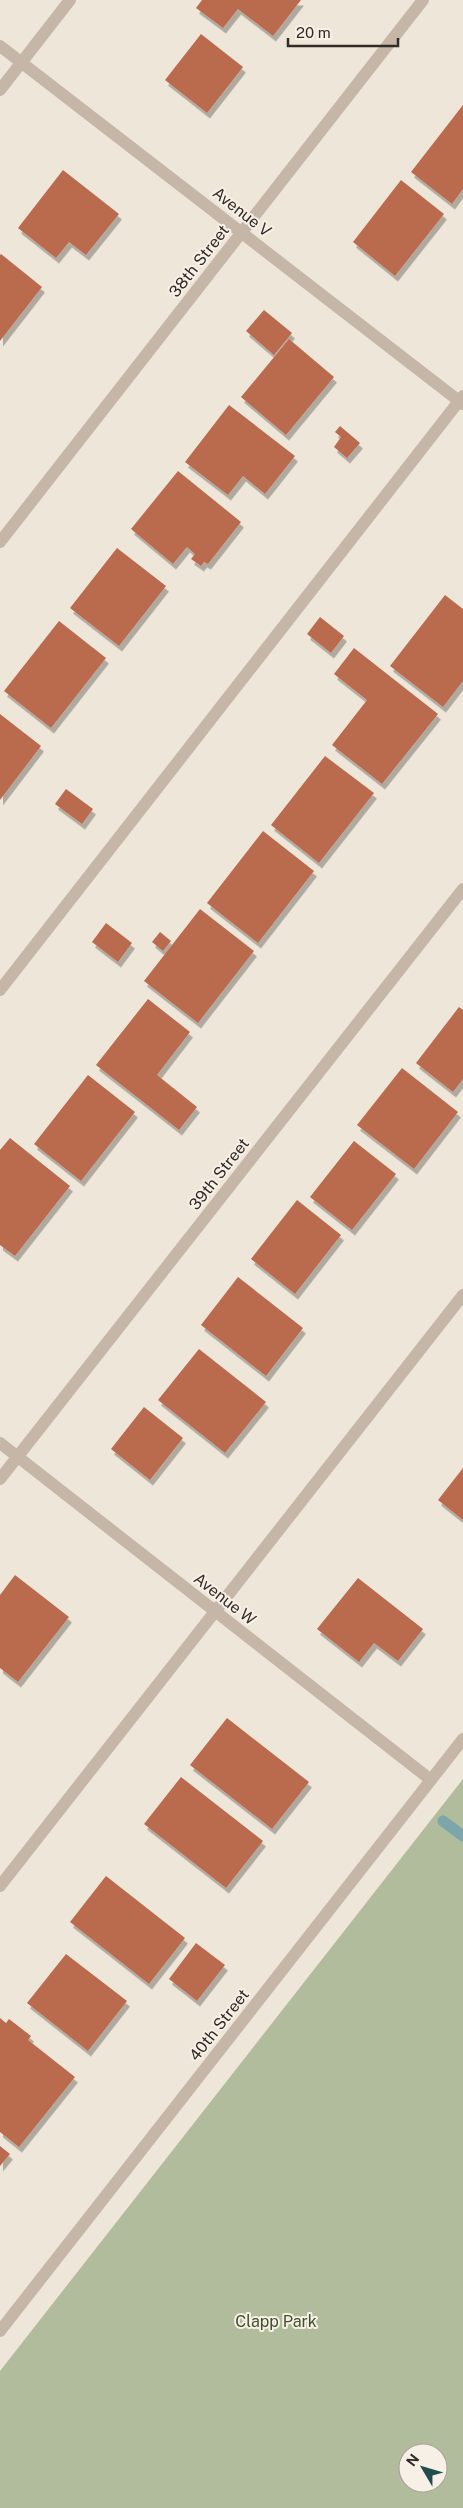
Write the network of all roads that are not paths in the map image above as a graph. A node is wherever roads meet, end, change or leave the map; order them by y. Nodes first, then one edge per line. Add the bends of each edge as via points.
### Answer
1 (70, 0) edge
2 (423, 0) edge
3 (0, 46) edge
4 (22, 62) junction
5 (0, 90) edge
6 (242, 232) junction
7 (462, 400) edge
8 (0, 542) edge
9 (463, 889) edge
10 (0, 990) edge
11 (463, 1295) edge
12 (0, 1443) edge
13 (17, 1457) junction
14 (0, 1479) edge
15 (215, 1611) junction
16 (463, 1739) edge
17 (431, 1780) junction
18 (0, 1886) edge
19 (0, 2331) edge

1 - 4 street
2 - 6 street, 38th Street
3 - 4 street, Avenue V
4 - 5 street
4 - 6 street, Avenue V
6 - 7 street, Avenue V
6 - 8 street, 38th Street
7 - 10 street
9 - 13 street, 39th Street
11 - 15 street
12 - 13 street, Avenue W
13 - 14 street, 39th Street
13 - 15 street, Avenue W
15 - 17 street, Avenue W
15 - 18 street
16 - 17 street, 40th Street
17 - 19 street, 40th Street

